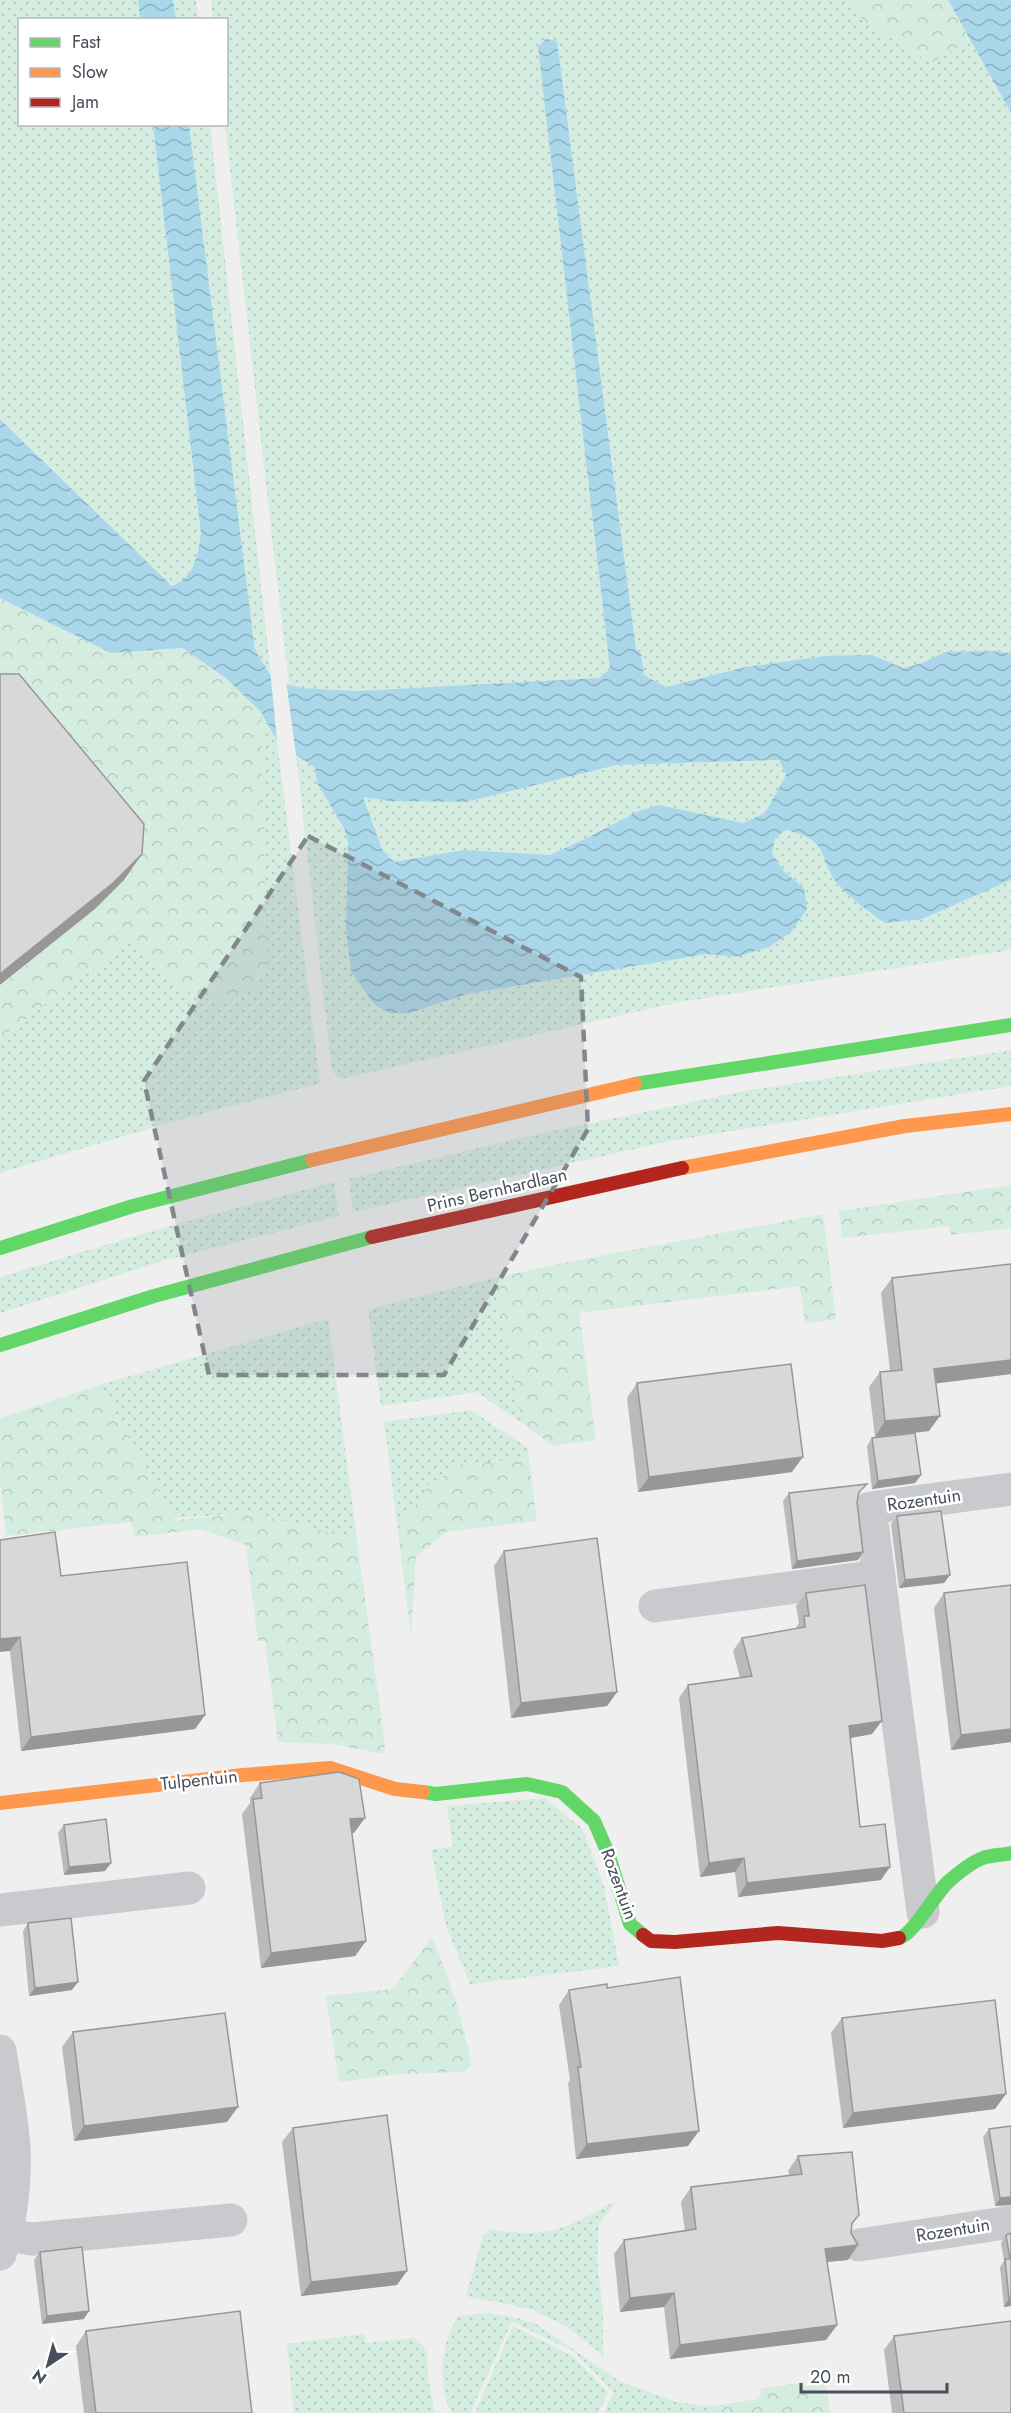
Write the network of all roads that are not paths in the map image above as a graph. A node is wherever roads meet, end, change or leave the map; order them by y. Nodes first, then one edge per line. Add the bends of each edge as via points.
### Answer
1 (1011, 1025) edge
2 (1011, 1114) edge
3 (0, 1248) edge
4 (0, 1345) edge
5 (1011, 1489) edge
6 (878, 1576) junction
7 (656, 1606) dead end
8 (395, 1789) joint
9 (0, 1803) edge
10 (1011, 1853) edge
11 (189, 1888) dead end
12 (0, 1910) edge
13 (923, 1912) junction
14 (0, 2051) edge
15 (231, 2220) dead end
16 (1011, 2222) edge
17 (3, 2244) edge
18 (859, 2244) edge

1 - 3 main road via 632,1084 337,1153 133,1206
2 - 4 main road, Prins Bernhardlaan via 905,1126 648,1174 351,1242 154,1296
5 - 6 street, Rozentuin via 870,1508
6 - 7 street
6 - 13 street, Rozentuin
8 - 9 main road, Tulpentuin via 330,1768
8 - 13 main road, Rozentuin via 436,1794 527,1784 562,1792 594,1821 609,1853 630,1924 651,1941 778,1933 882,1941 904,1937
10 - 13 main road, Rozentuin via 983,1858 948,1882
11 - 12 street
14 - 17 street via 14,2148
15 - 17 street
16 - 18 street, Rozentuin

